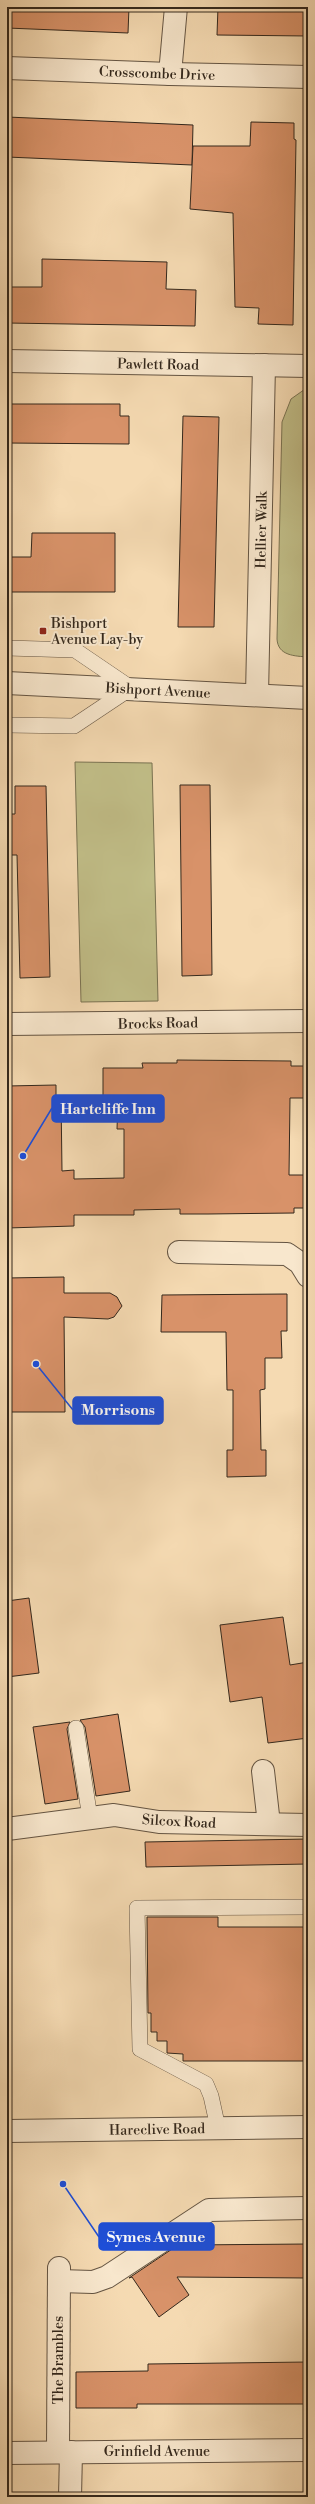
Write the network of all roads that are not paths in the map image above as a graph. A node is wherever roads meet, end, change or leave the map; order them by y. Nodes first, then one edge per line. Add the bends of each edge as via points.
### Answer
1 (176, 7) edge
2 (7, 68) edge
3 (170, 74) junction
4 (308, 77) edge
5 (7, 362) edge
6 (264, 365) junction
7 (308, 366) edge
8 (7, 648) edge
9 (7, 683) edge
10 (131, 688) junction
11 (257, 695) junction
12 (308, 698) edge
13 (7, 725) edge
14 (308, 1021) edge
15 (7, 1024) edge
16 (179, 1252) dead end
17 (308, 1276) edge
18 (76, 1728) dead end
19 (263, 1771) dead end
20 (90, 1818) junction
21 (269, 1824) junction
22 (308, 1825) edge
23 (7, 1829) edge
24 (308, 1907) edge
25 (308, 2127) edge
26 (218, 2128) junction
27 (7, 2131) edge
28 (308, 2208) edge
29 (308, 2450) edge
30 (7, 2452) edge
31 (64, 2452) junction
32 (70, 2497) edge

1 - 3 street
2 - 3 street, Crosscombe Drive
3 - 4 street, Crosscombe Drive
5 - 6 street, Pawlett Road
6 - 7 street, Pawlett Road
6 - 11 street, Hellier Walk
8 - 10 lane via 75,650
9 - 10 street, Bishport Avenue
10 - 11 street, Bishport Avenue
10 - 13 lane via 74,726
11 - 12 street, Bishport Avenue
14 - 15 street, Brocks Road
16 - 17 street via 287,1254 300,1263
18 - 20 lane
19 - 21 street
20 - 21 street, Silcox Road via 114,1815 159,1822
20 - 23 street, Silcox Road
21 - 22 street, Silcox Road
24 - 26 lane via 137,1908 140,2049 206,2084
25 - 26 street, Hareclive Road
26 - 27 street, Hareclive Road
28 - 31 street, The Brambles via 209,2210 107,2277 93,2282 59,2275
29 - 31 street, Grinfield Avenue
30 - 31 street, Grinfield Avenue
31 - 32 street, The Brambles

